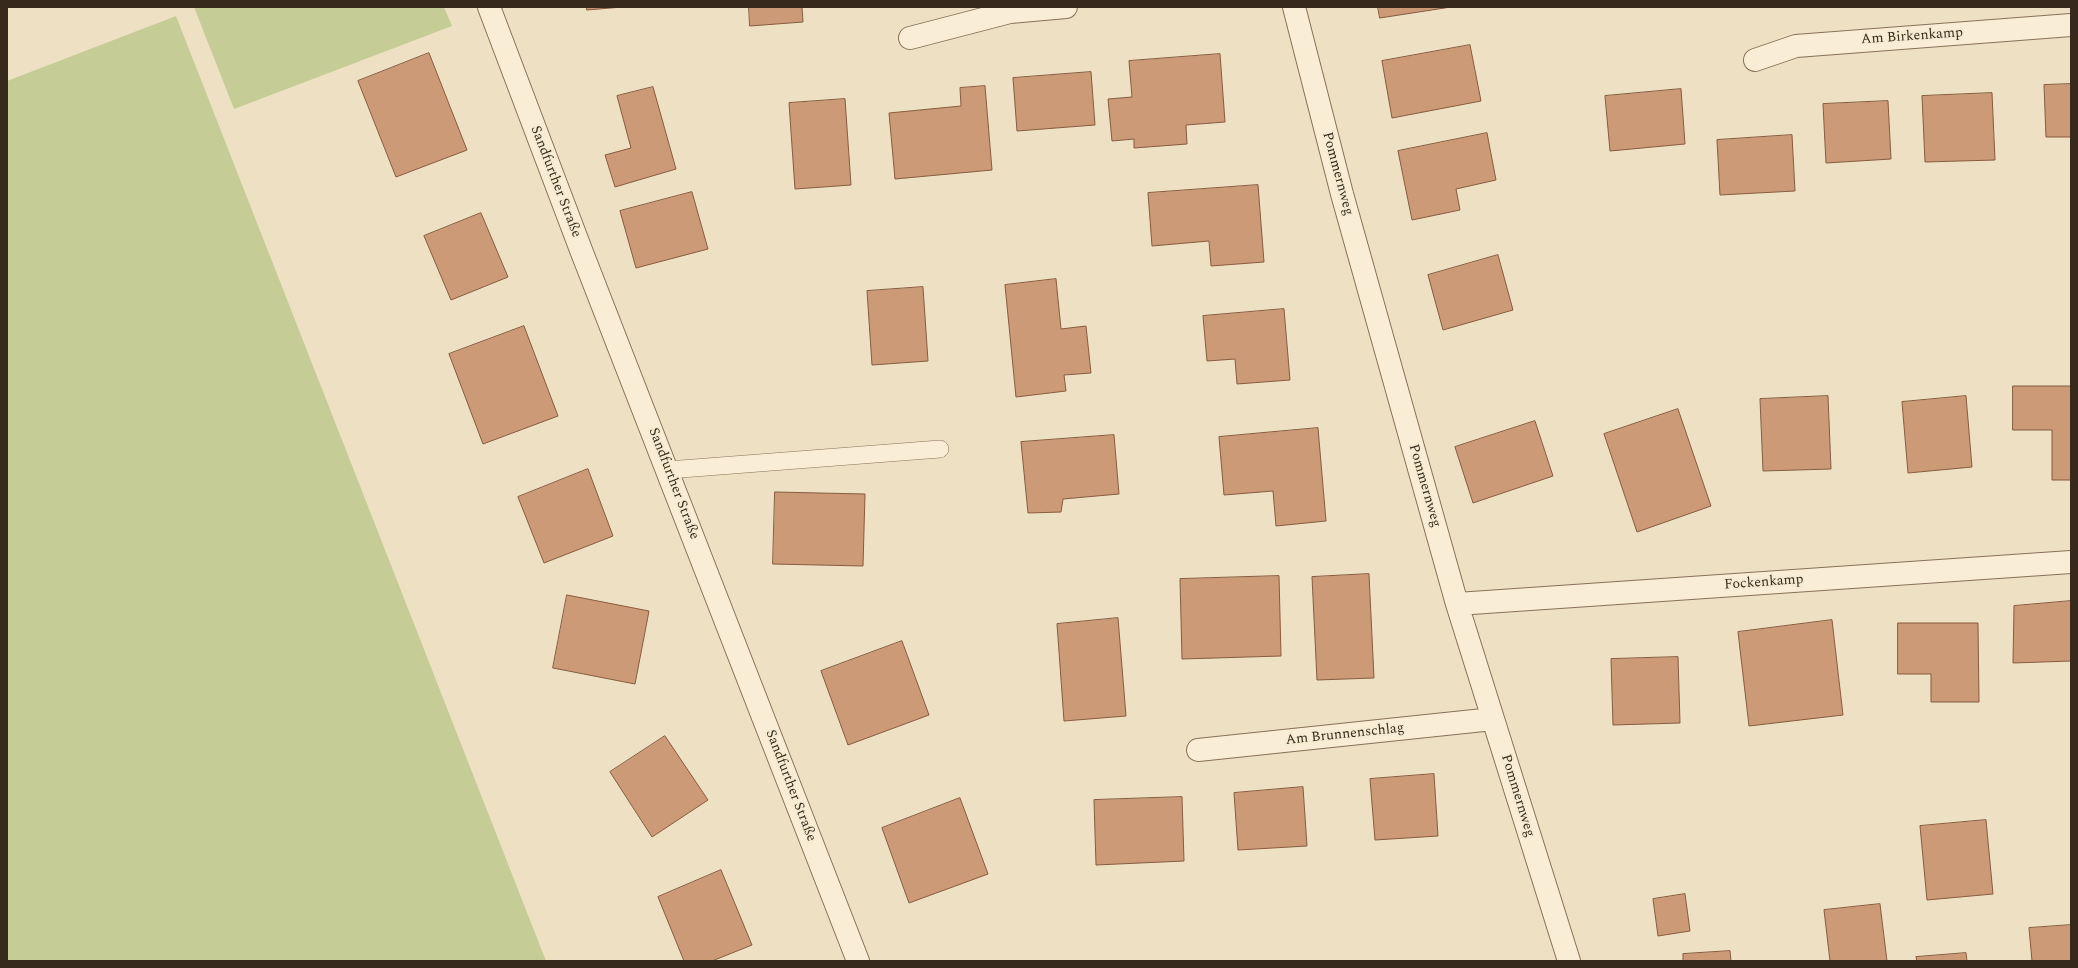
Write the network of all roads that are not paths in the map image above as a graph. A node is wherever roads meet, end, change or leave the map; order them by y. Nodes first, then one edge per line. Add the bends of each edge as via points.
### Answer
1 (489, 7) edge
2 (1066, 7) edge
3 (1294, 7) edge
4 (2071, 25) edge
5 (910, 38) dead end
6 (1755, 60) dead end
7 (940, 449) dead end
8 (668, 470) junction
9 (2071, 562) edge
10 (1457, 604) junction
11 (1493, 719) junction
12 (1198, 750) dead end
13 (858, 961) edge
14 (1569, 961) edge

1 - 8 street, Sandfurther Straße
2 - 5 street via 1010,12
3 - 10 street, Pommernweg via 1342,194
4 - 6 street, Am Birkenkamp via 1796,46
7 - 8 lane
8 - 13 street, Sandfurther Straße
9 - 10 street, Fockenkamp
10 - 11 street, Pommernweg
11 - 12 street, Am Brunnenschlag
11 - 14 street, Pommernweg

